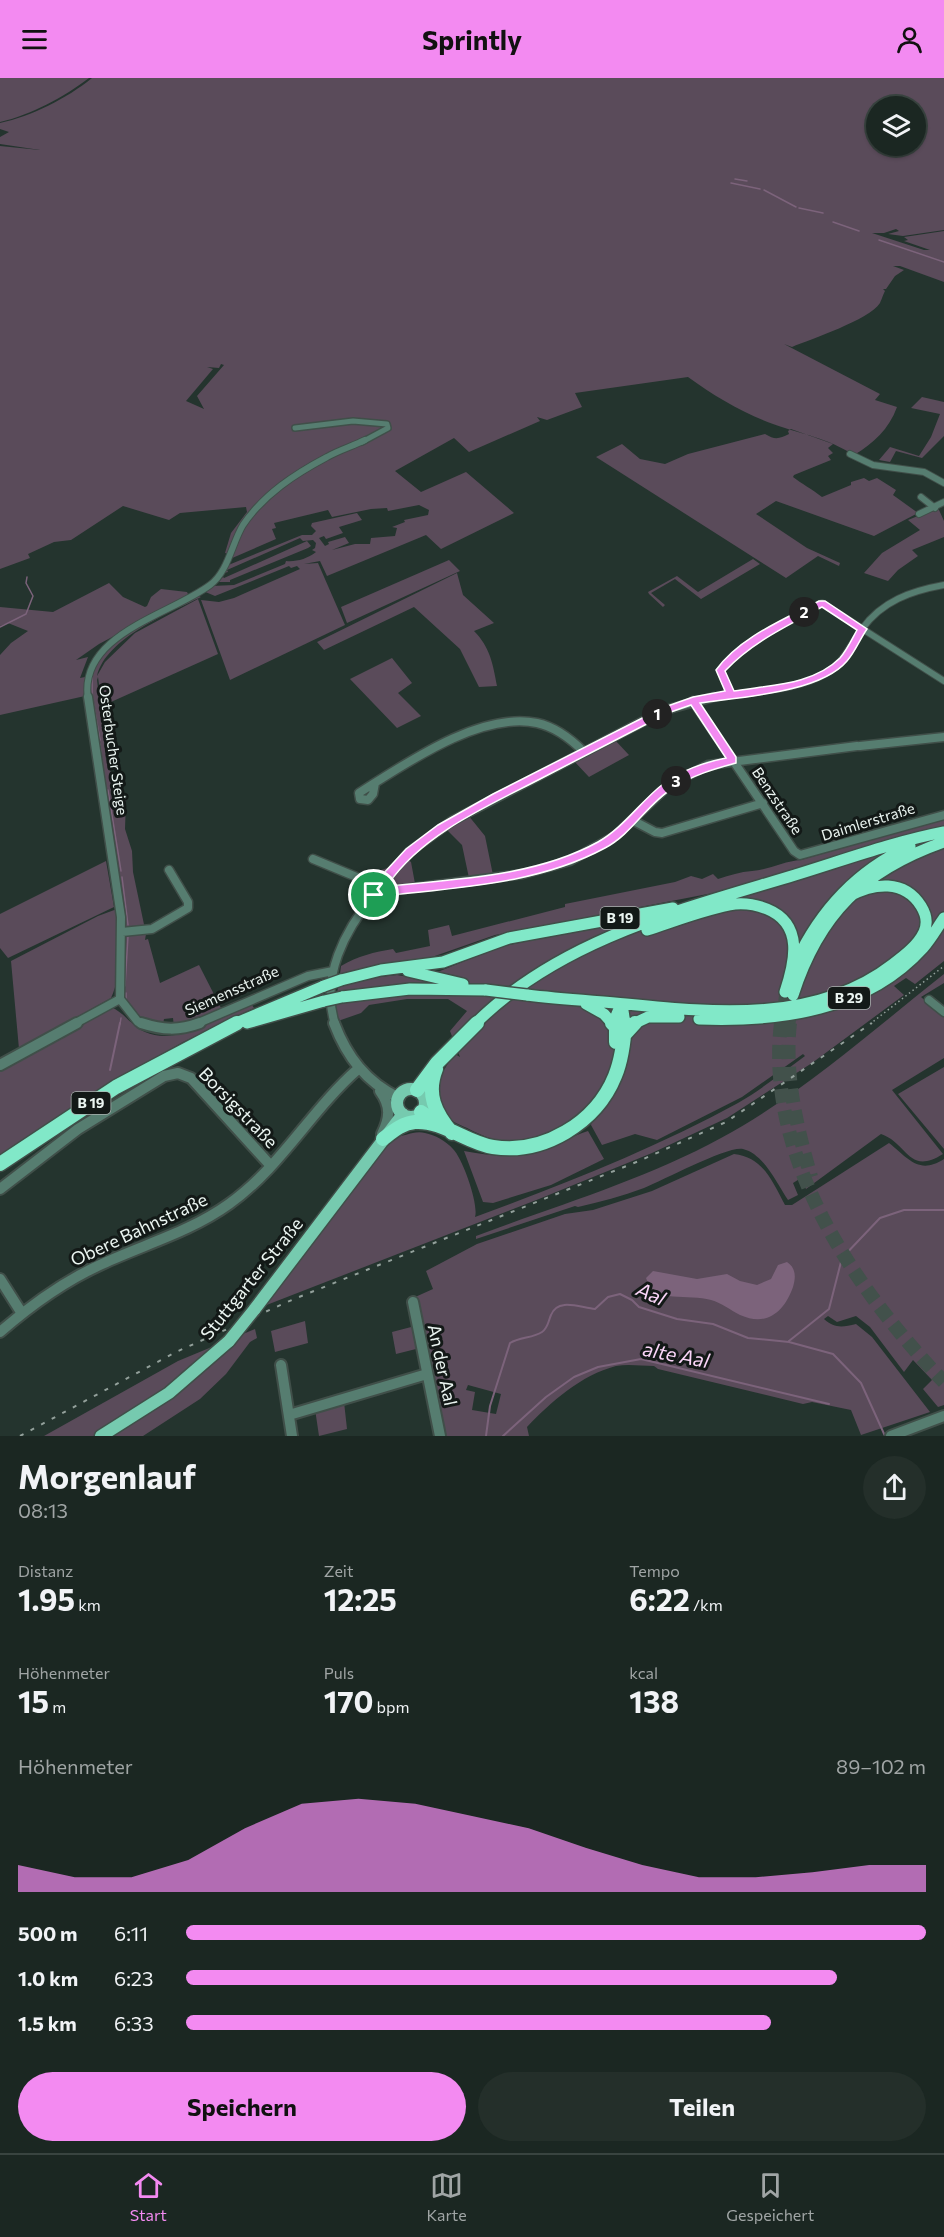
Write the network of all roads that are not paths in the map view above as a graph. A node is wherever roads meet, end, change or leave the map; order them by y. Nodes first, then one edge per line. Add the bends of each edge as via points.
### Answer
1 (295, 428) dead end
2 (850, 454) dead end
3 (944, 483) edge
4 (921, 497) dead end
5 (941, 506) edge
6 (919, 514) dead end
7 (944, 585) edge
8 (862, 629) junction
9 (944, 681) edge
10 (731, 693) junction
11 (693, 701) junction
12 (944, 737) edge
13 (584, 752) junction
14 (733, 760) junction
15 (375, 783) dead end
16 (763, 803) junction
17 (944, 815) edge
18 (632, 820) junction
19 (944, 832) edge
20 (944, 842) edge
21 (800, 855) joint
22 (313, 859) dead end
23 (169, 870) dead end
24 (385, 880) junction
25 (371, 883) junction
26 (389, 891) junction
27 (374, 895) junction
28 (849, 896) junction
29 (706, 902) junction
30 (944, 918) edge
31 (122, 932) junction
32 (584, 948) junction
33 (381, 970) junction
34 (337, 975) junction
35 (790, 976) junction
36 (482, 990) junction
37 (548, 998) junction
38 (120, 999) junction
39 (929, 1000) dead end
40 (586, 1004) junction
41 (621, 1006) junction
42 (944, 1012) edge
43 (682, 1017) junction
44 (619, 1033) junction
45 (183, 1048) junction
46 (444, 1056) junction
47 (0, 1065) edge
48 (358, 1069) junction
49 (377, 1088) junction
50 (417, 1090) junction
51 (399, 1098) junction
52 (421, 1112) junction
53 (403, 1114) junction
54 (452, 1133) junction
55 (383, 1139) junction
56 (372, 1153) junction
57 (0, 1164) edge
58 (271, 1166) junction
59 (0, 1189) edge
60 (0, 1280) edge
61 (413, 1302) dead end
62 (21, 1312) junction
63 (0, 1332) edge
64 (281, 1365) dead end
65 (427, 1374) junction
66 (289, 1415) junction
67 (944, 1416) edge
68 (896, 1434) edge
69 (101, 1436) edge
70 (292, 1436) edge
71 (440, 1436) edge

1 - 31 street, Osterbucher Steige via 352,421 379,422 388,428 328,456 271,492 242,526 212,584 117,637 90,669 87,691
2 - 3 street via 873,465 924,472
4 - 5 street
5 - 6 street
7 - 8 street via 906,593 888,602
8 - 9 street
8 - 10 street via 843,660 823,676 804,683
8 - 10 street via 822,603 748,644 720,670
10 - 11 street
11 - 13 street via 665,710
11 - 14 street, Benzstraße
12 - 14 street
13 - 15 street via 563,733 528,722 508,723 459,738 415,758
13 - 24 street via 430,835 395,865
14 - 16 street, Benzstraße
14 - 18 street via 708,765 668,786
16 - 18 street via 662,833
16 - 21 street, Benzstraße
17 - 21 street, Daimlerstraße
18 - 26 street via 601,845 550,868
19 - 29 highway, B 19
19 - 35 highway via 879,861 844,889 811,931
20 - 28 highway via 894,862
22 - 25 street
23 - 31 street via 188,908 152,929
24 - 25 street
24 - 26 street
25 - 27 street via 369,890
26 - 27 street via 382,896
27 - 34 street via 353,923
28 - 35 highway, B 19 via 818,934 789,993
28 - 41 highway, B 19 via 870,885 893,885 912,894 926,915 926,930 916,944 891,967 860,985 819,1001 759,1012
29 - 32 highway
29 - 33 highway, B 19 via 509,938 443,962
30 - 43 highway, B 29 via 921,952 899,971 831,1005 763,1019
31 - 38 street, Osterbucher Steige
32 - 35 highway, B 19 via 746,903 773,911 787,924 794,951
32 - 46 highway, B 19 via 507,994
33 - 34 highway, B 19
33 - 36 highway, B 19 via 424,974
34 - 38 street, Siemensstraße via 308,974 204,1022 174,1031 142,1025 125,1010
34 - 45 highway, B 19, bridge via 324,986 264,1008
34 - 48 street via 332,1013 336,1029
36 - 37 highway, B 19, bridge
36 - 45 highway, B 19, bridge via 410,988 342,997 256,1019
37 - 40 highway, B 19
37 - 41 highway, B 19
38 - 47 street
39 - 42 street
40 - 41 highway, B 29
40 - 44 highway, B 19 via 604,1014
41 - 43 highway, B 29
41 - 44 highway
43 - 44 highway via 643,1017
44 - 54 highway via 604,1094 583,1122 558,1137 537,1145 504,1149
45 - 57 highway, B 19
46 - 50 highway, B 19
46 - 54 highway, B 19 via 433,1077 431,1096 439,1117
48 - 49 street
48 - 58 street, Obere Bahnstraße
49 - 51 street
49 - 56 street via 387,1100 390,1113
50 - 51 main road via 404,1092
50 - 52 main road via 425,1100
51 - 53 main road via 398,1107
52 - 53 main road
52 - 54 highway
53 - 55 main road, Stuttgarter Straße
54 - 55 highway via 411,1123
55 - 56 main road, Stuttgarter Straße
56 - 69 main road, Stuttgarter Straße, bridge via 229,1341 178,1388 128,1423
58 - 59 street, Borsigstraße via 191,1078 178,1073 164,1076 78,1129
58 - 62 street, Obere Bahnstraße via 211,1216 89,1270
60 - 62 street
61 - 65 street, An der Aal
62 - 63 street, Obere Bahnstraße
64 - 66 street
65 - 66 street
65 - 71 street, An der Aal
66 - 70 street
67 - 68 street

